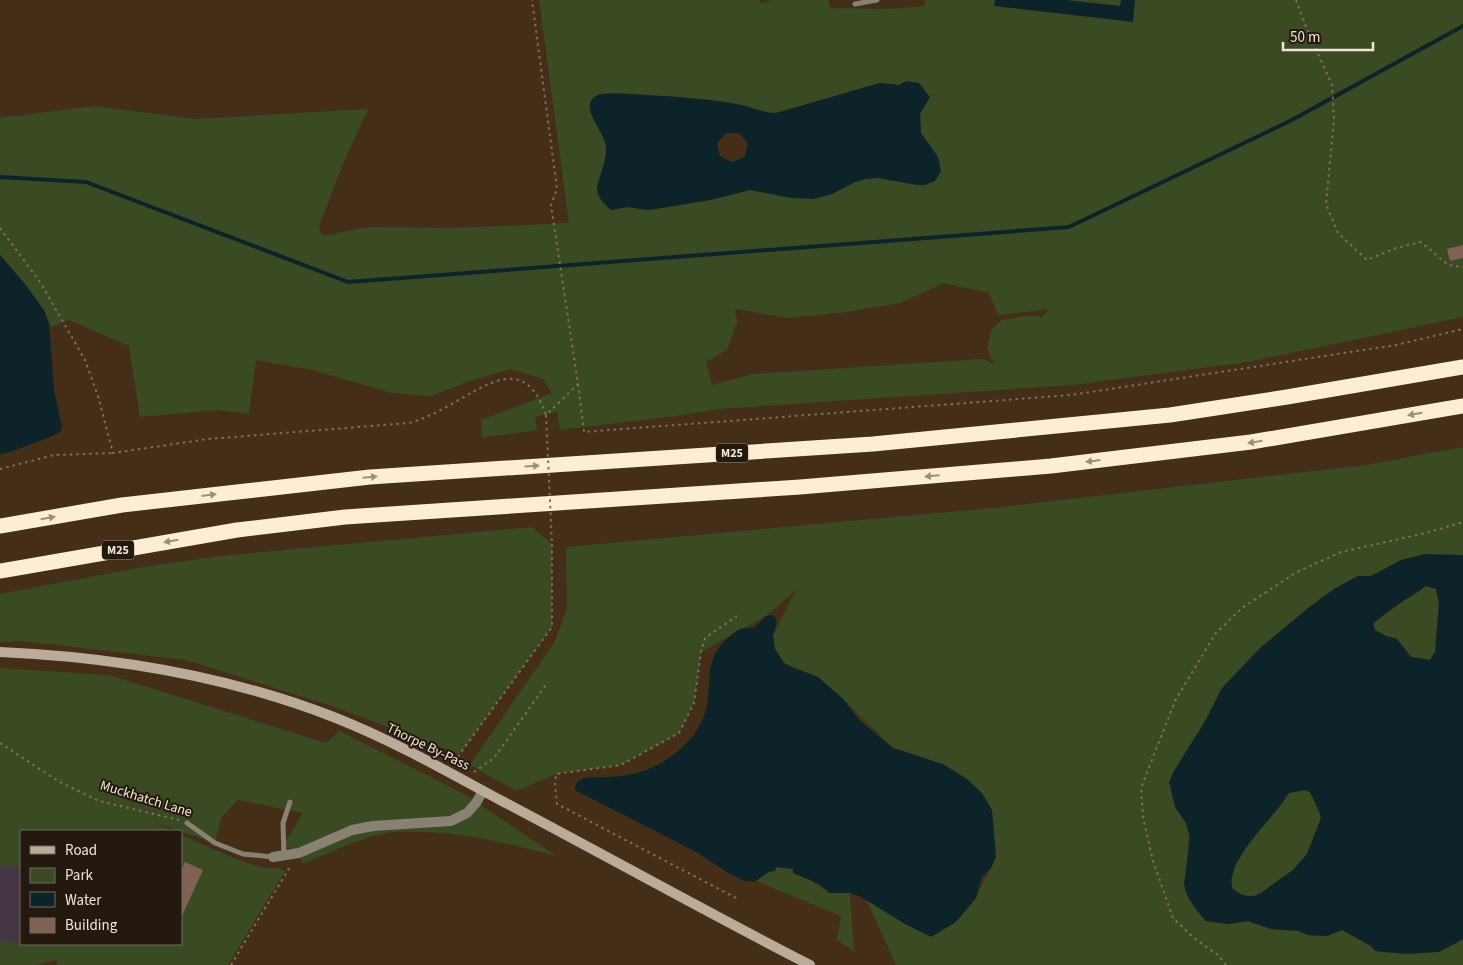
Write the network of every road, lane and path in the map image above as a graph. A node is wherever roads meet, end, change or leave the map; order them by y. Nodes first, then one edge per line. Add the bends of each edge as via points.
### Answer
1 (532, 0) edge
2 (877, 0) edge
3 (1296, 0) edge
4 (855, 4) dead end
5 (0, 228) edge
6 (1463, 267) edge
7 (1463, 329) edge
8 (1463, 367) edge
9 (578, 384) junction
10 (1463, 406) edge
11 (546, 415) junction
12 (113, 453) junction
13 (0, 469) edge
14 (1463, 522) edge
15 (0, 526) edge
16 (0, 571) edge
17 (737, 616) dead end
18 (0, 652) edge
19 (548, 682) dead end
20 (0, 743) edge
21 (448, 771) junction
22 (464, 780) junction
23 (483, 790) junction
24 (290, 802) dead end
25 (187, 822) joint
26 (299, 853) junction
27 (284, 856) junction
28 (273, 857) joint
29 (736, 898) dead end
30 (232, 965) edge
31 (810, 965) edge
32 (1226, 965) edge

1 - 9 path via 557,189 551,205
2 - 4 lane
3 - 6 path via 1332,85 1334,120 1326,204 1338,233 1367,260 1421,242 1448,265
5 - 12 path via 40,282 85,360
7 - 9 path via 1396,345 1070,394 584,432
15 -> 8 highway, M25 via 122,505 370,477 873,444 1170,415
9 - 11 path
10 -> 16 highway, M25 via 1251,442 1050,466 800,487 345,517 236,530
11 - 12 path via 538,394 520,380 508,378 495,380 423,419 410,422 208,439
11 - 21 path, bridge via 552,627
12 - 13 path via 54,455
14 - 32 path via 1341,552 1297,572 1242,608 1215,634 1175,702 1141,788 1143,817 1152,861 1173,918
17 - 29 path via 705,638 694,703 680,733 621,764 556,774 555,784 558,804
18 - 21 main road, Thorpe By-Pass via 60,655 191,674 337,718
19 - 22 path via 494,758
20 - 25 path, Muckhatch Lane via 58,781 99,801
21 - 22 main road, Thorpe By-Pass
22 - 23 main road, Thorpe By-Pass
23 - 26 street, Muckhatch Lane via 468,813 460,818 359,829
23 - 31 main road, Thorpe By-Pass
24 - 27 lane via 283,823
25 - 28 lane, Muckhatch Lane via 215,843 242,854
26 - 27 street, Muckhatch Lane
26 - 30 path
27 - 28 street, Muckhatch Lane

